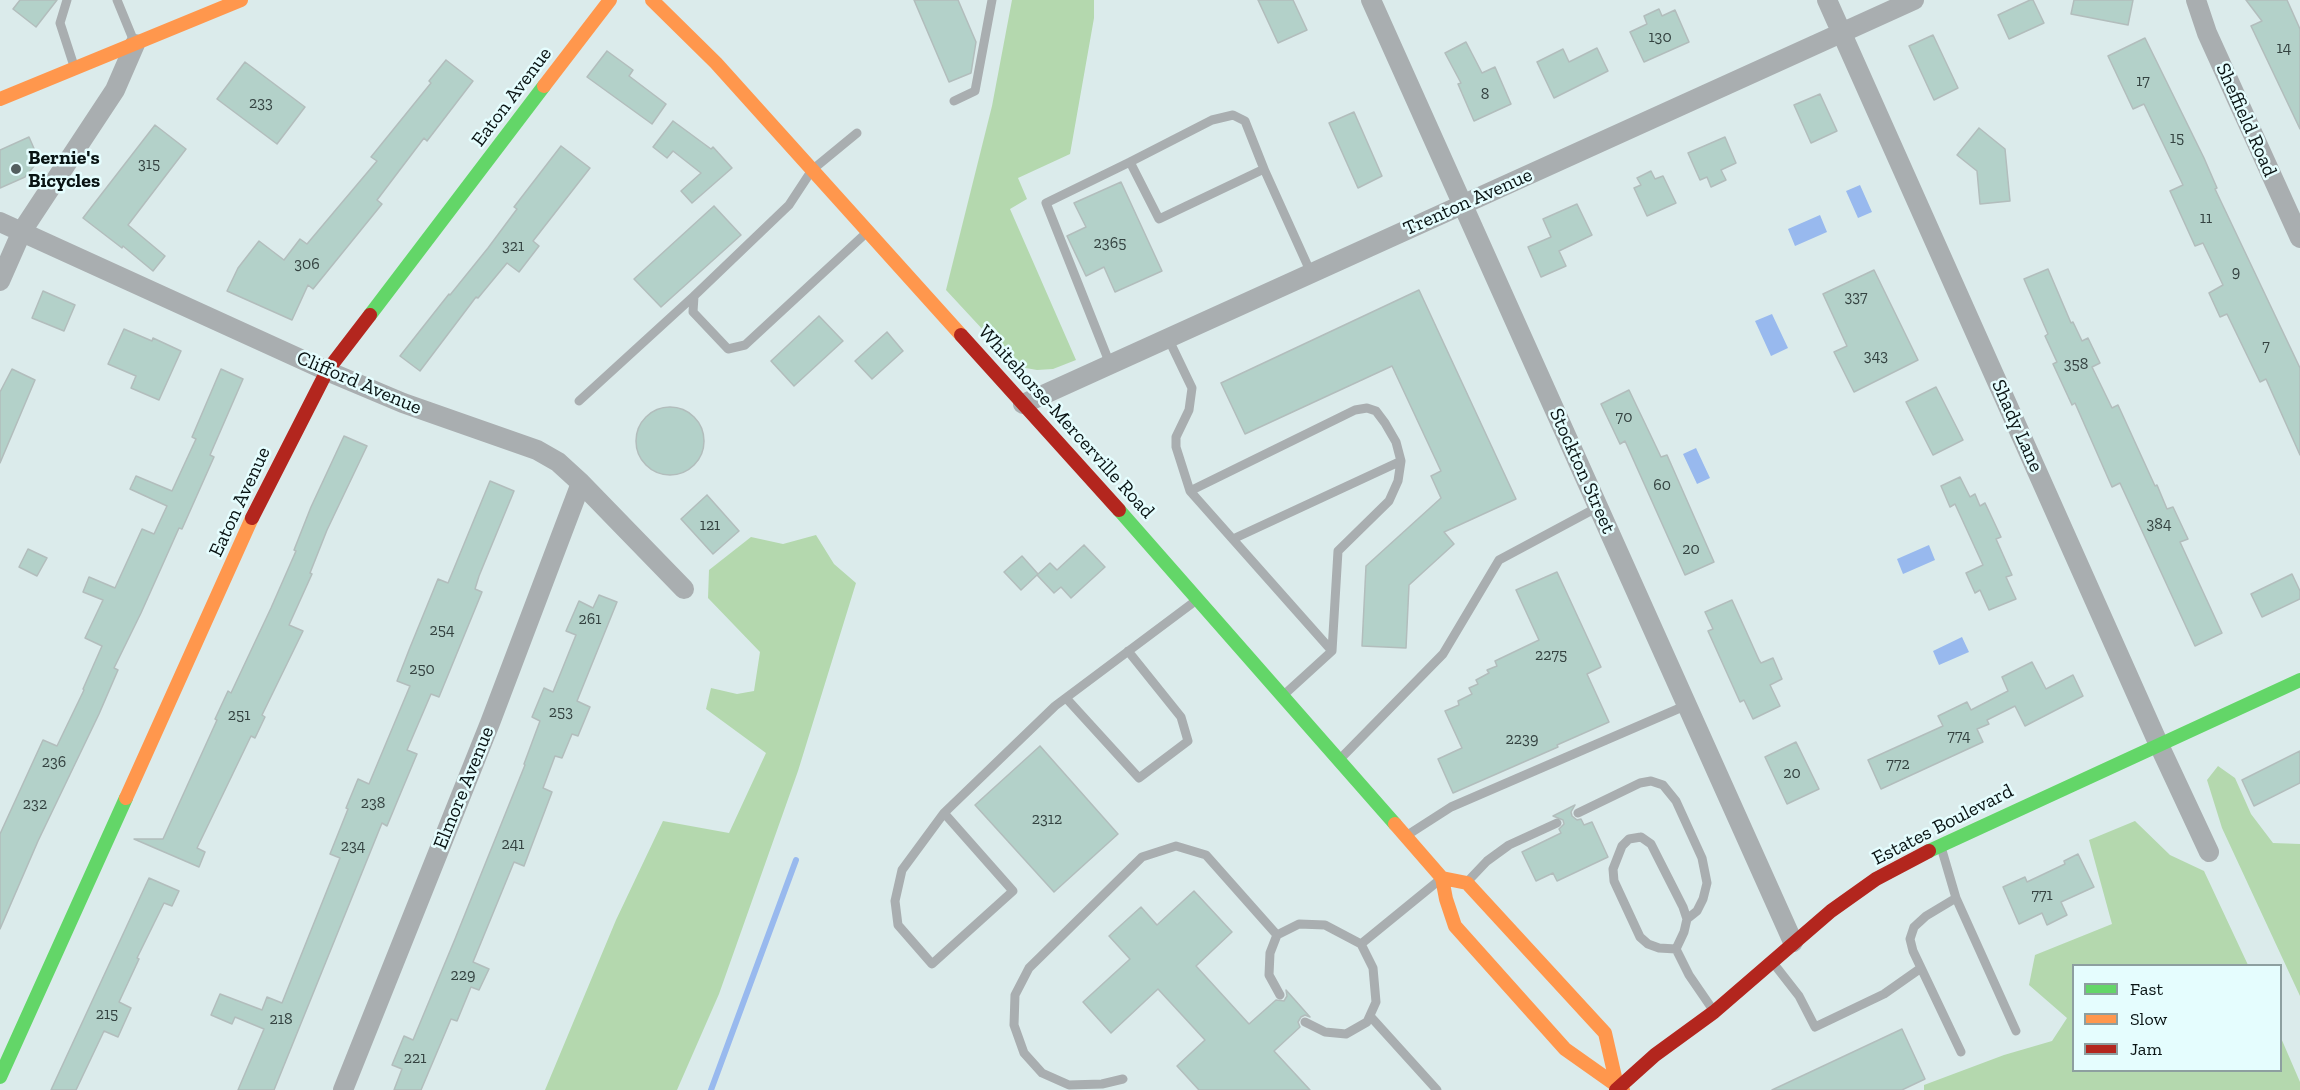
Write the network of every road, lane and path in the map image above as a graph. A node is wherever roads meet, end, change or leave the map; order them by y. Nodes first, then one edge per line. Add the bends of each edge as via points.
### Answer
1 (67, 0) edge
2 (117, 0) edge
3 (241, 0) edge
4 (610, 0) edge
5 (652, 0) edge
6 (992, 0) edge
7 (1371, 0) edge
8 (1827, 0) edge
9 (1914, 0) edge
10 (2196, 0) edge
11 (1842, 32) junction
12 (135, 44) junction
13 (75, 68) junction
14 (0, 99) edge
15 (954, 101) dead end
16 (857, 133) dead end
17 (1130, 162) junction
18 (1264, 169) junction
19 (812, 170) junction
20 (1462, 204) junction
21 (0, 222) edge
22 (22, 231) junction
23 (868, 231) junction
24 (2300, 238) edge
25 (1311, 273) junction
26 (0, 281) edge
27 (694, 296) junction
28 (1168, 338) junction
29 (1110, 364) junction
30 (327, 371) junction
31 (579, 401) dead end
32 (1023, 404) junction
33 (1401, 461) junction
34 (580, 483) junction
35 (1190, 491) junction
36 (1598, 507) junction
37 (1233, 539) junction
38 (684, 589) dead end
39 (1199, 599) junction
40 (1128, 651) junction
41 (1332, 651) junction
42 (2300, 680) edge
43 (1282, 696) junction
44 (1066, 698) junction
45 (1687, 705) junction
46 (2159, 745) junction
47 (1338, 761) junction
48 (944, 813) junction
49 (1578, 813) dead end
50 (1557, 823) dead end
51 (1405, 837) junction
52 (1940, 845) junction
53 (2209, 852) dead end
54 (1442, 878) junction
55 (1467, 883) junction
56 (1956, 898) junction
57 (1687, 919) junction
58 (1277, 935) junction
59 (1793, 942) junction
60 (1360, 944) junction
61 (1676, 949) junction
62 (1772, 961) junction
63 (1922, 968) junction
64 (1281, 995) dead end
65 (1714, 1012) junction
66 (1370, 1016) junction
67 (1305, 1022) dead end
68 (2016, 1030) dead end
69 (1961, 1052) dead end
70 (0, 1077) edge
71 (1123, 1079) dead end
72 (343, 1090) edge
73 (1437, 1090) edge
74 (1618, 1090) edge

1 - 13 lane via 60,23
2 - 12 lane
3 - 12 street
4 - 30 street, Eaton Avenue
5 - 19 street, Whitehorse-Mercerville Road via 716,63
6 - 15 lane via 975,92
7 - 20 street, Stockton Street
8 - 11 street, Shady Lane
9 - 11 street, Trenton Avenue
10 - 24 street, Sheffield Road via 2207,33
11 - 20 street, Trenton Avenue
11 - 46 street, Shady Lane
12 - 13 street
12 - 22 street via 115,90
13 - 14 street
16 - 19 lane
17 - 18 lane via 1212,120 1233,115 1245,121
17 - 18 lane via 1159,219
17 - 29 lane via 1046,203
18 - 25 lane
19 - 23 street, Whitehorse-Mercerville Road
19 - 27 lane via 789,205
20 - 25 street, Trenton Avenue
20 - 36 street, Stockton Street
21 - 22 street, Clifford Avenue
22 - 26 street
22 - 30 street, Clifford Avenue
23 - 27 lane via 745,345 728,349 693,312
23 - 32 street, Whitehorse-Mercerville Road
25 - 28 street, Trenton Avenue
27 - 31 lane
28 - 29 street, Trenton Avenue
28 - 35 lane via 1192,388 1189,410 1176,437
29 - 32 street, Trenton Avenue
30 - 34 street, Clifford Avenue via 402,403 537,450 558,462
30 - 70 street, Eaton Avenue via 265,490
32 - 39 street, Whitehorse-Mercerville Road
33 - 35 lane via 1385,423 1376,411 1367,408 1355,410
33 - 37 lane
33 - 41 lane via 1389,501 1338,551
34 - 38 street, Clifford Avenue
34 - 72 street, Elmore Avenue via 490,723
35 - 37 lane
36 - 45 street, Stockton Street
36 - 47 lane via 1499,560 1443,654
37 - 41 lane
39 - 40 lane
39 - 43 street, Whitehorse-Mercerville Road
40 - 44 lane
40 - 44 lane via 1181,717 1188,741 1139,778
41 - 43 lane
42 - 46 street, Estates Boulevard
43 - 47 street, Whitehorse-Mercerville Road
44 - 48 lane
45 - 51 lane via 1451,807
45 - 59 street, Stockton Street
46 - 52 street, Estates Boulevard
46 - 53 street, Shady Lane
47 - 51 street, Whitehorse-Mercerville Road
48 - 48 lane via 902,870 895,901 898,925 932,964 1013,891
49 - 57 lane via 1640,783 1663,785 1676,801 1698,849 1707,883 1697,911
50 - 55 lane via 1509,845
51 - 54 street, Whitehorse-Mercerville Road
52 - 56 lane
52 - 59 street, Estates Boulevard via 1876,879
54 - 55 street
54 - 60 lane
54 - 74 street, Whitehorse-Mercerville Road via 1455,926 1565,1049
55 - 74 street via 1605,1033
56 - 63 lane via 1914,927 1910,939
56 - 68 lane
57 - 61 lane
57 - 61 lane via 1651,844 1641,837 1629,839 1617,855 1614,880 1640,937 1659,948
58 - 60 lane via 1299,924 1325,925
58 - 64 lane via 1270,953 1269,975
58 - 71 lane via 1206,855 1176,846 1142,857 1029,968 1014,995 1014,1025 1024,1053 1042,1073 1069,1085
59 - 62 street, Estates Boulevard
60 - 66 lane via 1373,968 1376,1002
61 - 65 lane
62 - 63 lane via 1799,996 1815,1028 1884,994
62 - 65 street, Estates Boulevard
63 - 69 lane
65 - 74 street, Estates Boulevard via 1655,1054
66 - 67 lane via 1346,1034 1325,1032
66 - 73 lane

